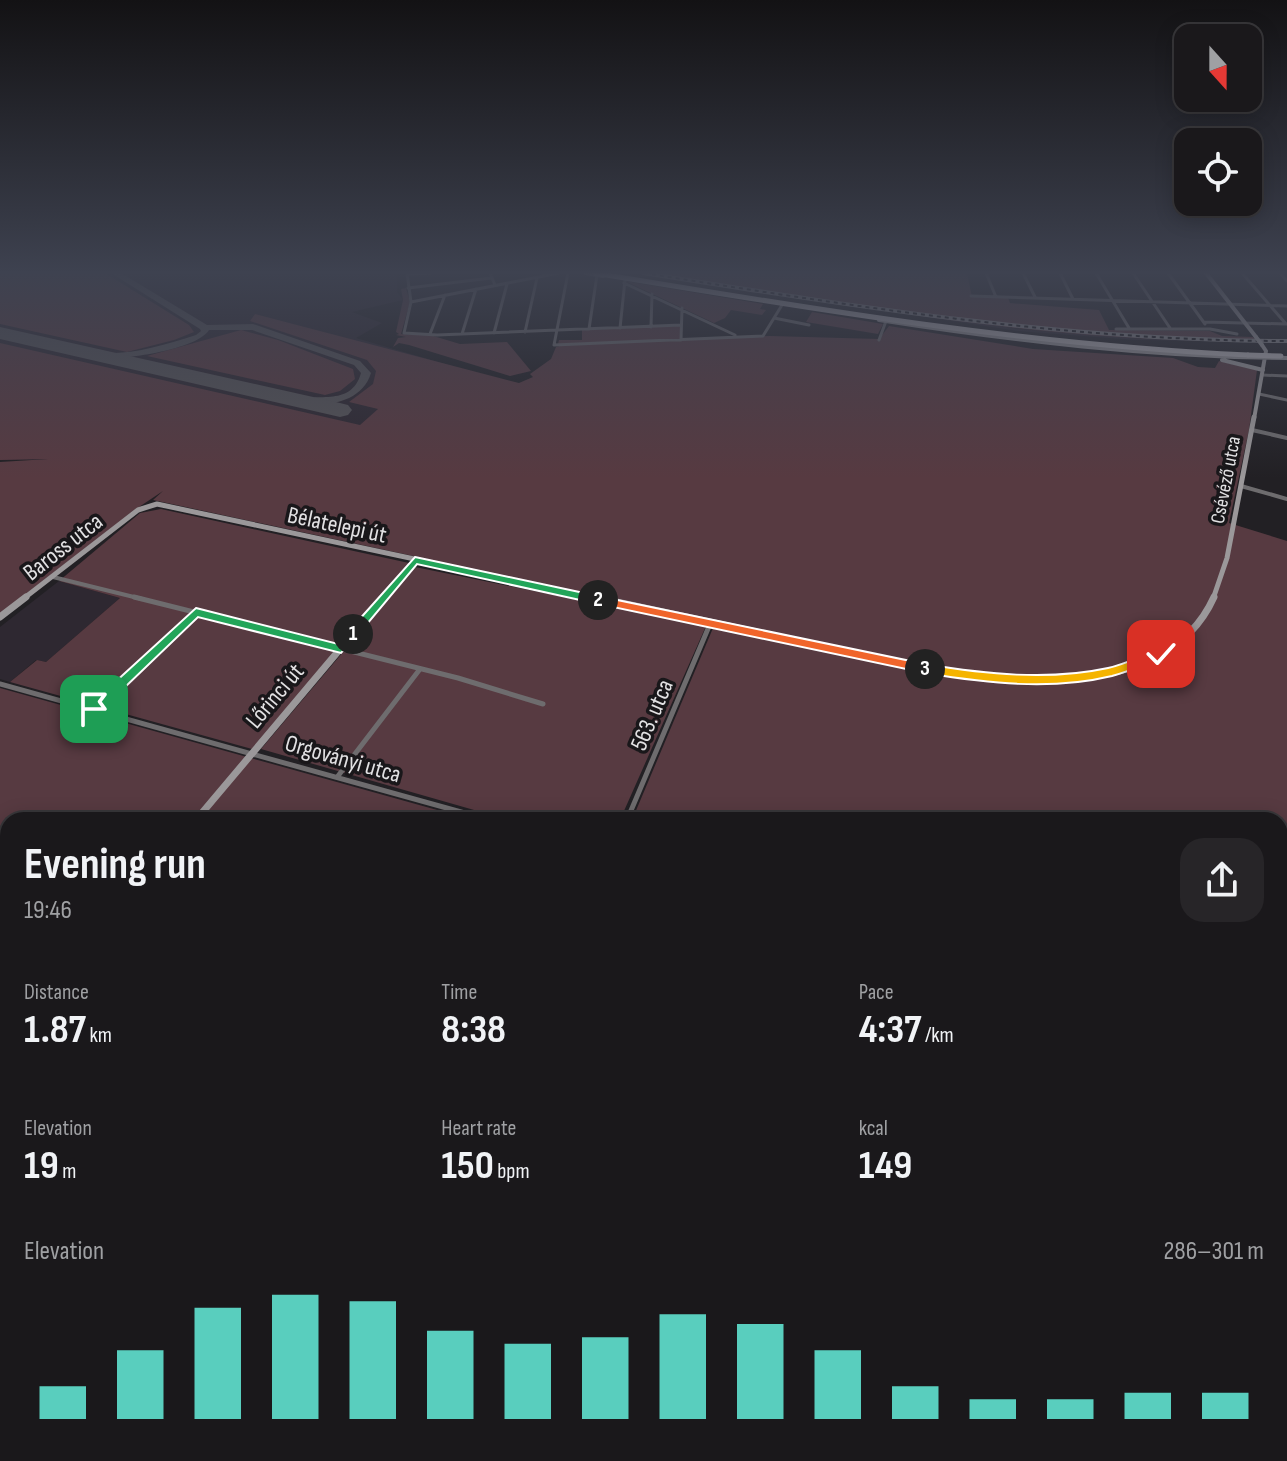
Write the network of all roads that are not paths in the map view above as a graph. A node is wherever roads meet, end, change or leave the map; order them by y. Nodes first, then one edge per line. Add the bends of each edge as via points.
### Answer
1 (555, 341) edge
2 (651, 341) edge
3 (1031, 341) edge
4 (1038, 341) edge
5 (1057, 341) edge
6 (1258, 341) edge
7 (1285, 355) edge
8 (1206, 356) junction
9 (1250, 356) junction
10 (1264, 359) junction
11 (1287, 376) edge
12 (1259, 394) junction
13 (1287, 400) edge
14 (1252, 430) junction
15 (1287, 438) edge
16 (1241, 486) junction
17 (1287, 499) edge
18 (148, 505) joint
19 (415, 560) junction
20 (53, 577) junction
21 (1208, 611) joint
22 (196, 612) junction
23 (0, 617) edge
24 (710, 624) junction
25 (341, 648) junction
26 (420, 669) junction
27 (0, 684) edge
28 (543, 704) dead end
29 (94, 709) junction
30 (253, 753) junction
31 (338, 776) junction
32 (203, 812) edge
33 (462, 812) edge
34 (630, 812) edge

1 - 2 street
3 - 8 street
4 - 9 main road
5 - 9 street
6 - 10 street, bridge
7 - 9 main road, bridge
7 - 10 street
7 - 10 street
8 - 9 street
8 - 10 street
9 - 10 street
9 - 10 street via 1241,362 1253,366
10 - 11 street
10 - 12 street, Csévéző utca
12 - 13 street
12 - 14 street, Csévéző utca
14 - 15 street
14 - 16 street, Csévéző utca
16 - 17 street
16 - 21 street, Csévéző utca via 1224,573
18 - 19 street, Bélatelepi út
18 - 20 street, Baross utca
19 - 24 street, Bélatelepi út
19 - 25 street, Lőrinci út
20 - 22 street
20 - 23 street, Baross utca
21 - 24 street, Bélatelepi út via 1179,642 1147,660 1096,675 1037,681 952,674
22 - 25 street
22 - 29 street
24 - 34 street, 563. utca
25 - 26 street
25 - 30 street, Lőrinci út
26 - 28 street
26 - 31 street
27 - 29 street, Orgoványi utca
29 - 30 street, Orgoványi utca
30 - 31 street, Orgoványi utca
30 - 32 street, Lőrinci út
31 - 33 street, Orgoványi utca

